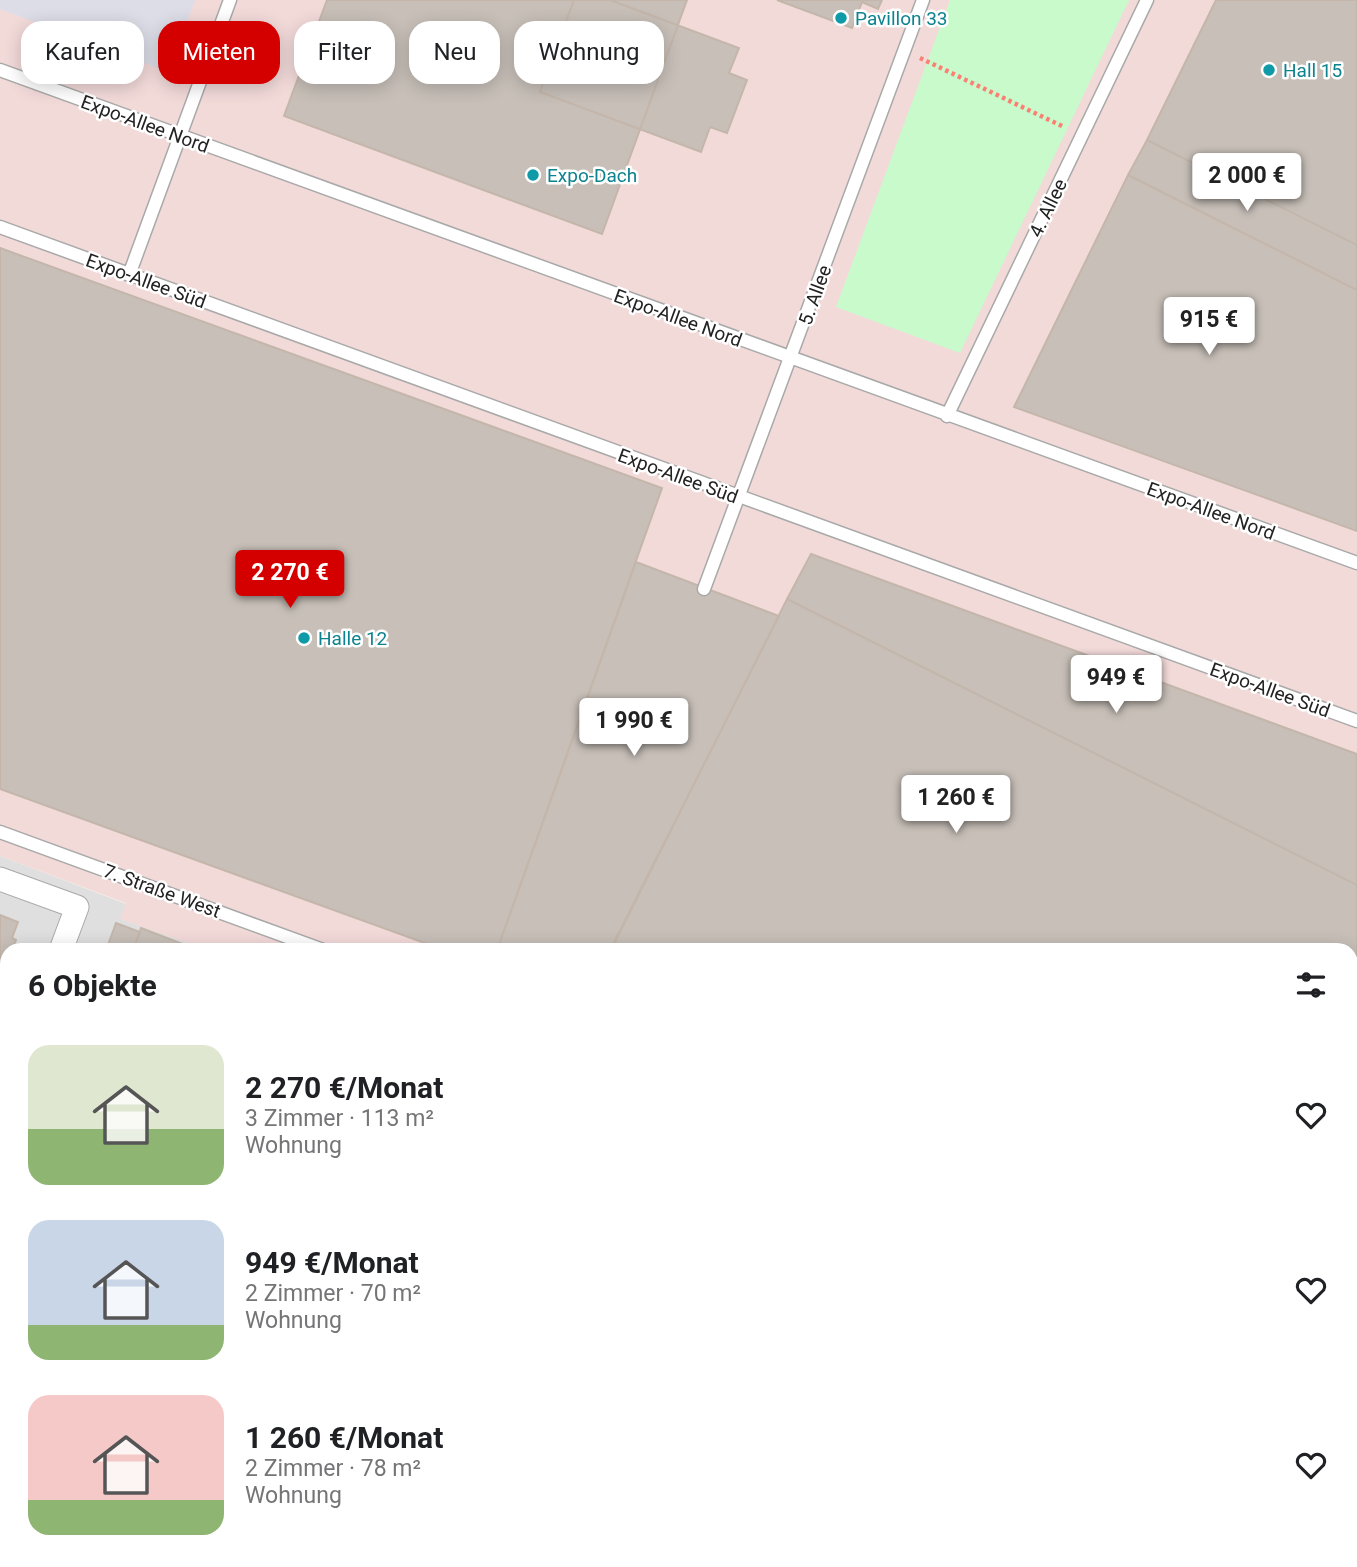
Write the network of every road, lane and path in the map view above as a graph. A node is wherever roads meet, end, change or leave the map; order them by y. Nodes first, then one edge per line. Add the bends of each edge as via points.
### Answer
1 (230, 0) edge
2 (923, 0) edge
3 (1147, 0) edge
4 (904, 51) junction
5 (0, 70) edge
6 (180, 136) junction
7 (1083, 136) junction
8 (0, 227) edge
9 (129, 275) junction
10 (791, 360) junction
11 (947, 416) junction
12 (738, 498) junction
13 (1357, 563) edge
14 (704, 589) dead end
15 (1357, 721) edge
16 (0, 832) edge
17 (0, 879) edge
18 (63, 943) edge
19 (304, 943) edge

1 - 6 lane
2 - 4 lane, 5. Allee
3 - 7 lane, 4. Allee
4 - 7 path
4 - 10 lane, 5. Allee
5 - 6 lane, Expo-Allee Nord
6 - 9 lane
6 - 10 lane, Expo-Allee Nord
7 - 11 lane, 4. Allee
8 - 9 lane, Expo-Allee Süd
9 - 12 lane, Expo-Allee Süd
10 - 11 lane, Expo-Allee Nord
10 - 12 lane, 5. Allee
11 - 13 lane, Expo-Allee Nord
12 - 14 lane, 5. Allee
12 - 15 lane, Expo-Allee Süd
16 - 19 lane, 7. Straße West
17 - 18 street via 76,907

